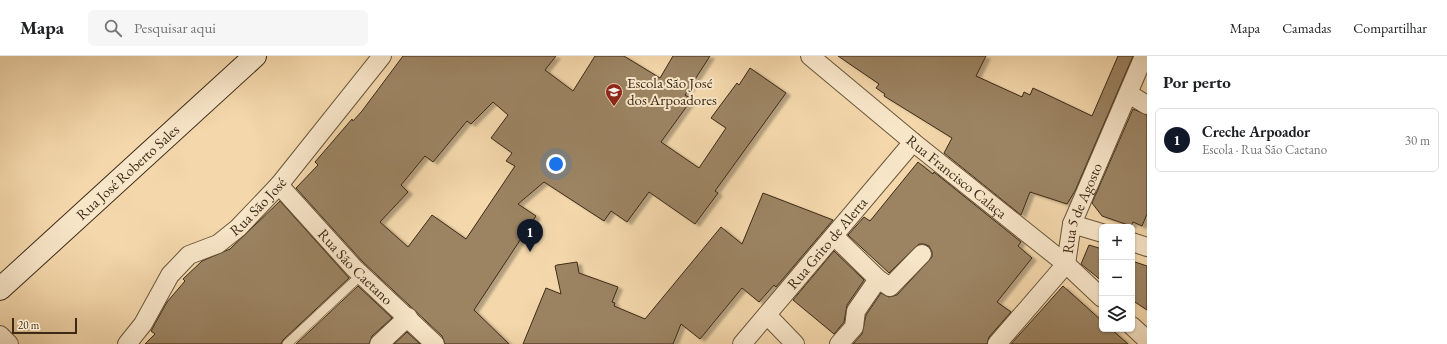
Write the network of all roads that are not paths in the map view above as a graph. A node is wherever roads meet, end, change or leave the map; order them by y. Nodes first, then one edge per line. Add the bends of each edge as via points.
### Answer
1 (254, 56) edge
2 (382, 56) edge
3 (810, 56) edge
4 (1144, 56) edge
5 (1129, 94) junction
6 (1147, 106) edge
7 (913, 142) junction
8 (279, 185) junction
9 (1072, 224) junction
10 (1099, 232) edge
11 (834, 236) junction
12 (1135, 243) edge
13 (1147, 246) edge
14 (922, 254) dead end
15 (1066, 264) junction
16 (361, 275) junction
17 (878, 279) junction
18 (0, 289) edge
19 (1100, 296) edge
20 (767, 315) junction
21 (408, 316) junction
22 (1135, 329) edge
23 (0, 335) edge
24 (1147, 340) edge
25 (9, 344) edge
26 (127, 344) edge
27 (287, 344) edge
28 (379, 344) edge
29 (435, 344) edge
30 (742, 344) edge
31 (795, 344) edge
32 (840, 344) edge
33 (997, 344) edge

1 - 18 main road, Rua José Roberto Sales
2 - 8 street, Rua São José
3 - 7 street, Rua Francisco Calaça
4 - 5 street, Rua 5 de Agosto
5 - 6 street
5 - 9 street, Rua 5 de Agosto
7 - 11 street, Rua Grito de Alerta
7 - 15 street, Rua Francisco Calaça
8 - 16 street, Rua São Caetano
8 - 26 street, Rua São José via 238,228 218,244 184,260 170,275 143,324
9 - 10 street
9 - 15 street, Rua 5 de Agosto
11 - 17 street
11 - 20 street, Rua Grito de Alerta
12 - 13 street
14 - 17 street via 890,287
15 - 19 street, Rua Francisco Calaça
15 - 33 street, Rua 5 de Agosto
16 - 21 street, Rua São Caetano
16 - 27 lane
17 - 32 street via 856,311 854,327
20 - 30 street, Rua Grito de Alerta
20 - 31 street
21 - 28 street
21 - 29 street, Rua São Caetano
22 - 24 street
23 - 25 street

